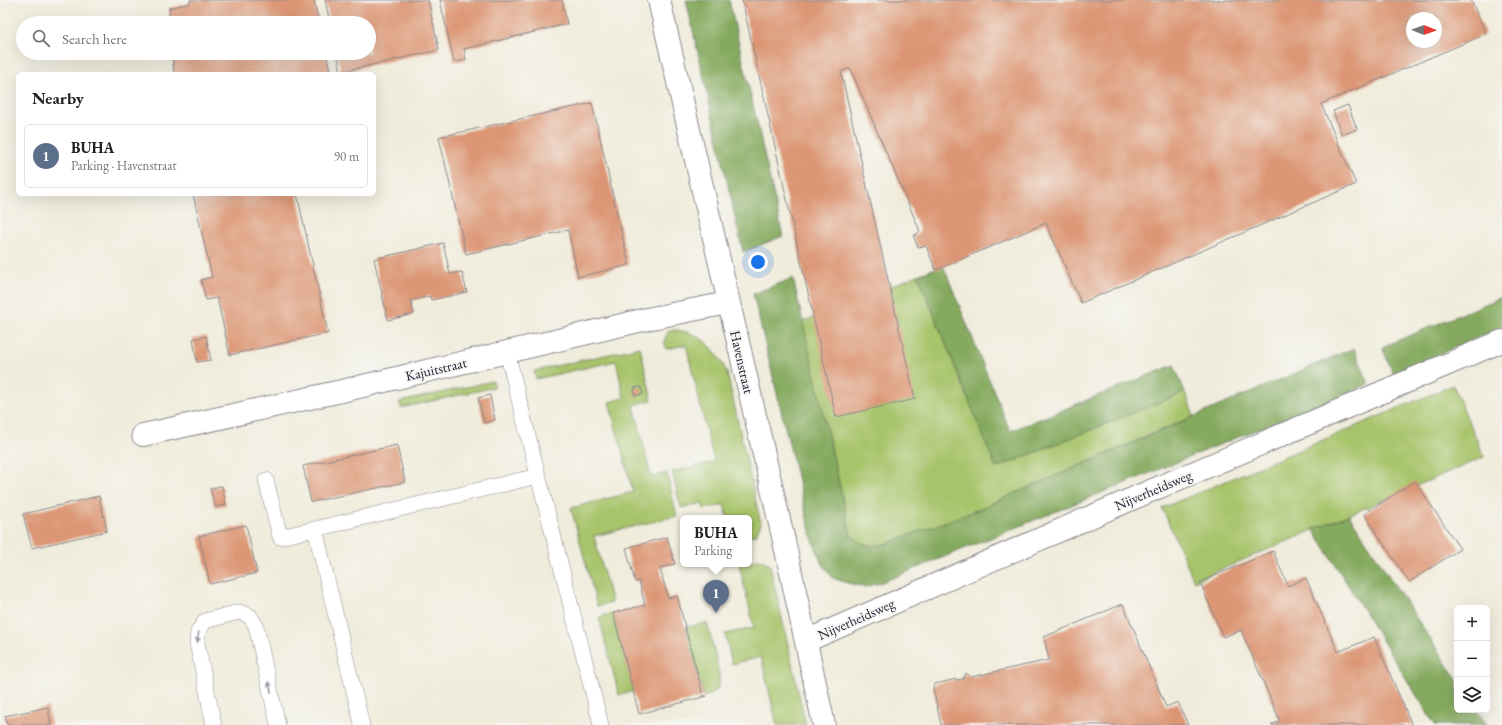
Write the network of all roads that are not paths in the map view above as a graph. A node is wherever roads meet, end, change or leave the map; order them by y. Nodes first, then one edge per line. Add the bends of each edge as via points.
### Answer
1 (659, 0) edge
2 (728, 303) junction
3 (1502, 341) edge
4 (507, 352) junction
5 (143, 435) dead end
6 (538, 476) junction
7 (266, 480) dead end
8 (315, 529) junction
9 (806, 641) junction
10 (214, 725) edge
11 (278, 725) edge
12 (362, 725) edge
13 (601, 725) edge
14 (824, 725) edge

1 - 2 street, Havenstraat
2 - 4 street, Kajuitstraat
2 - 9 street, Havenstraat
3 - 9 street, Nijverheidsweg
4 - 5 street, Kajuitstraat
4 - 6 lane
6 - 8 lane
6 - 13 lane
7 - 8 lane via 280,537
8 - 12 lane
9 - 14 street, Havenstraat
11 -> 10 lane via 256,626 250,616 239,612 205,621 198,632 197,643

